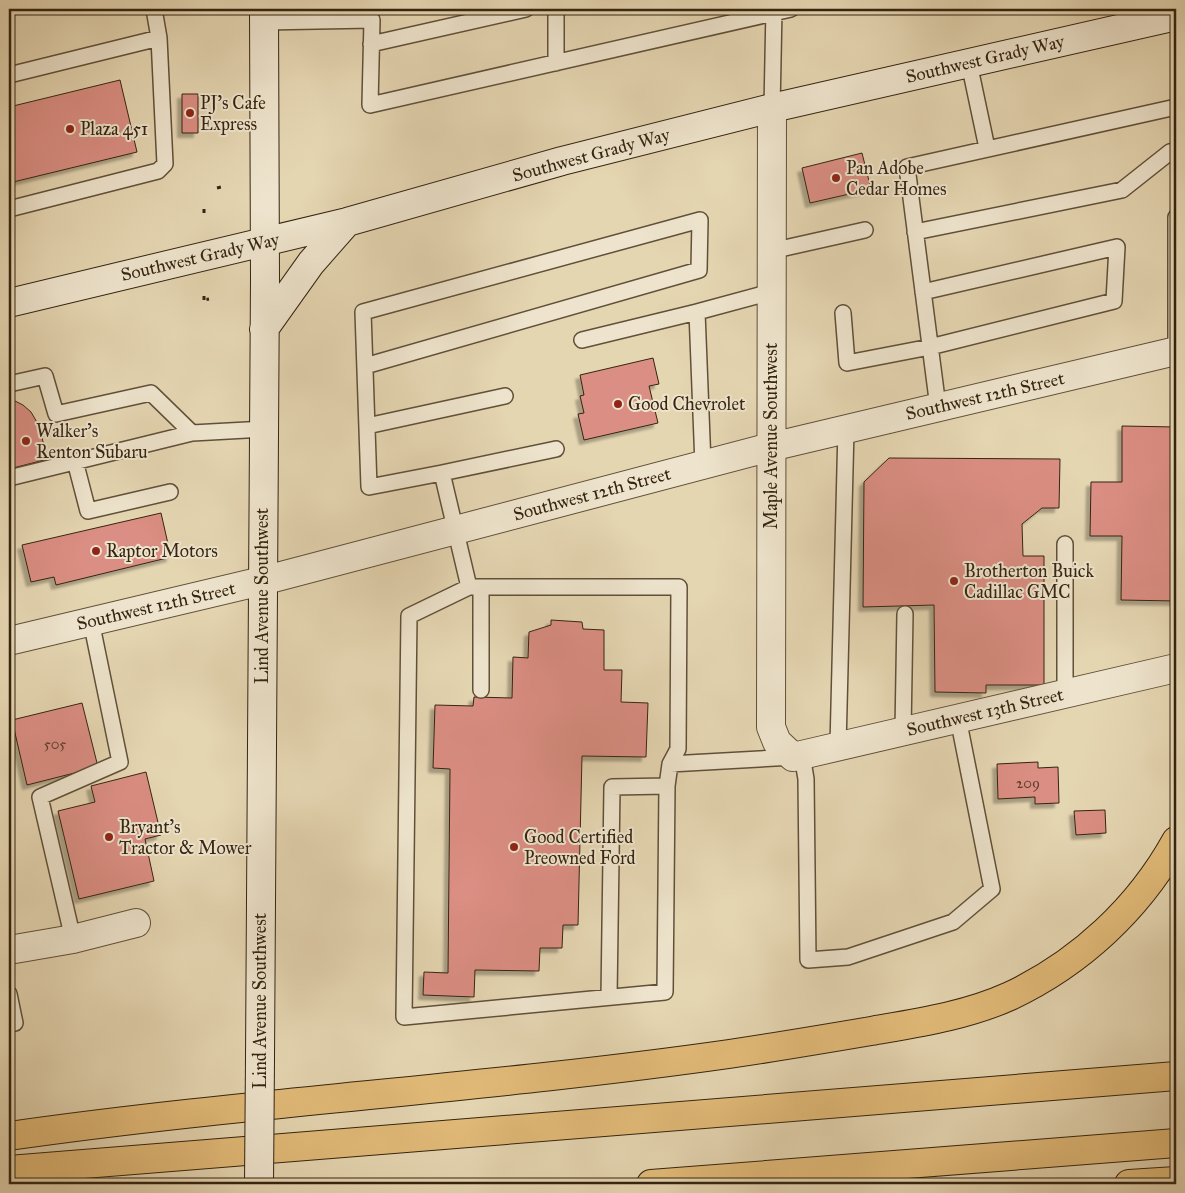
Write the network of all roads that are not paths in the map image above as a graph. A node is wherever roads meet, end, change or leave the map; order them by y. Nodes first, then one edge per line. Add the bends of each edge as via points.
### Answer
1 (154, 9) edge
2 (526, 9) edge
3 (556, 9) edge
4 (791, 9) edge
5 (774, 11) edge
6 (372, 14) edge
7 (264, 15) edge
8 (1176, 16) edge
9 (160, 38) junction
10 (372, 44) junction
11 (556, 63) junction
12 (969, 63) junction
13 (9, 76) edge
14 (1176, 107) edge
15 (772, 108) junction
16 (987, 148) junction
17 (1176, 151) edge
18 (9, 209) edge
19 (1176, 217) edge
20 (347, 222) junction
21 (865, 230) dead end
22 (915, 232) junction
23 (264, 242) junction
24 (772, 251) junction
25 (772, 292) junction
26 (923, 292) junction
27 (9, 303) edge
28 (697, 312) junction
29 (844, 313) dead end
30 (264, 329) junction
31 (582, 340) dead end
32 (930, 347) junction
33 (1176, 350) edge
34 (365, 366) junction
35 (9, 384) edge
36 (504, 396) dead end
37 (938, 407) junction
38 (367, 426) junction
39 (263, 429) junction
40 (846, 429) junction
41 (192, 433) junction
42 (772, 446) junction
43 (556, 449) dead end
44 (75, 461) junction
45 (703, 465) junction
46 (442, 473) junction
47 (9, 478) edge
48 (170, 492) dead end
49 (457, 530) junction
50 (1065, 544) dead end
51 (262, 581) junction
52 (474, 587) junction
53 (905, 614) dead end
54 (90, 621) junction
55 (9, 641) edge
56 (1176, 668) edge
57 (481, 690) dead end
58 (1065, 694) junction
59 (958, 718) junction
60 (903, 731) junction
61 (838, 746) junction
62 (793, 757) junction
63 (670, 764) junction
64 (668, 786) junction
65 (1176, 841) edge
66 (136, 923) dead end
67 (73, 938) junction
68 (9, 950) edge
69 (9, 994) edge
70 (609, 997) junction
71 (9, 1024) edge
72 (1176, 1076) edge
73 (9, 1136) edge
74 (1176, 1143) edge
75 (9, 1170) edge
76 (1176, 1181) edge
77 (259, 1184) edge
78 (651, 1184) edge
79 (1129, 1184) edge

1 - 9 lane
2 - 10 lane
3 - 11 lane
4 - 5 lane
5 - 11 lane
5 - 15 lane
6 - 7 lane
6 - 10 lane
7 - 23 street, Lind Avenue Southwest
8 - 12 street, Southwest Grady Way
9 - 13 lane
9 - 18 lane via 165,164 158,171
10 - 11 lane via 370,105
12 - 15 street, Southwest Grady Way
12 - 16 lane
14 - 16 lane
15 - 20 street, Southwest Grady Way via 562,161
15 - 24 street, Maple Avenue Southwest
16 - 22 lane via 907,167
17 - 22 lane via 1170,152 1122,190
19 - 33 lane
20 - 23 street, Southwest Grady Way
20 - 30 street via 311,263
21 - 24 lane
22 - 26 lane
23 - 27 street, Southwest Grady Way
23 - 30 street, Lind Avenue Southwest
24 - 25 street, Maple Avenue Southwest
25 - 28 lane
25 - 42 street, Maple Avenue Southwest
26 - 32 lane
26 - 32 lane via 1117,247 1114,301
28 - 31 lane
28 - 45 lane
29 - 32 lane via 847,363
30 - 39 street, Lind Avenue Southwest
32 - 37 lane
33 - 37 street, Southwest 12th Street
34 - 34 lane via 363,312 700,220 699,270
34 - 38 lane
35 - 41 lane via 45,376 56,414 151,393
36 - 38 lane
37 - 40 street, Southwest 12th Street
38 - 46 lane via 369,487
39 - 41 lane
39 - 51 street, Lind Avenue Southwest
40 - 42 street, Southwest 12th Street
40 - 61 lane
41 - 44 lane
42 - 45 street, Southwest 12th Street
42 - 62 street, Maple Avenue Southwest via 771,727 776,742
43 - 46 lane
44 - 47 lane
44 - 48 lane via 88,511
45 - 49 street, Southwest 12th Street
46 - 49 lane
49 - 51 street, Southwest 12th Street
49 - 52 lane
50 - 58 lane
51 - 54 street, Southwest 12th Street
51 - 77 street, Lind Avenue Southwest, bridge
52 - 57 lane
52 - 63 lane via 679,587 678,749
52 - 70 lane via 409,616 404,1017
53 - 60 lane
54 - 55 street, Southwest 12th Street
54 - 67 lane via 120,762 40,797
56 - 58 street, Southwest 13th Street
58 - 59 street, Southwest 13th Street
59 - 60 street, Southwest 13th Street
59 - 62 lane via 992,889 953,922 848,957 808,960 806,779 804,767
60 - 61 street, Southwest 13th Street
61 - 62 street, Southwest 13th Street
62 - 63 lane
63 - 64 lane
64 - 70 lane via 665,992
64 - 70 lane via 612,787
65 - 73 highway via 1134,903 1089,946 1047,976 973,1010 922,1022 666,1063 102,1123
66 - 67 street
67 - 68 street
69 - 71 lane via 15,1023
72 - 75 highway
74 - 78 highway
76 - 79 highway

